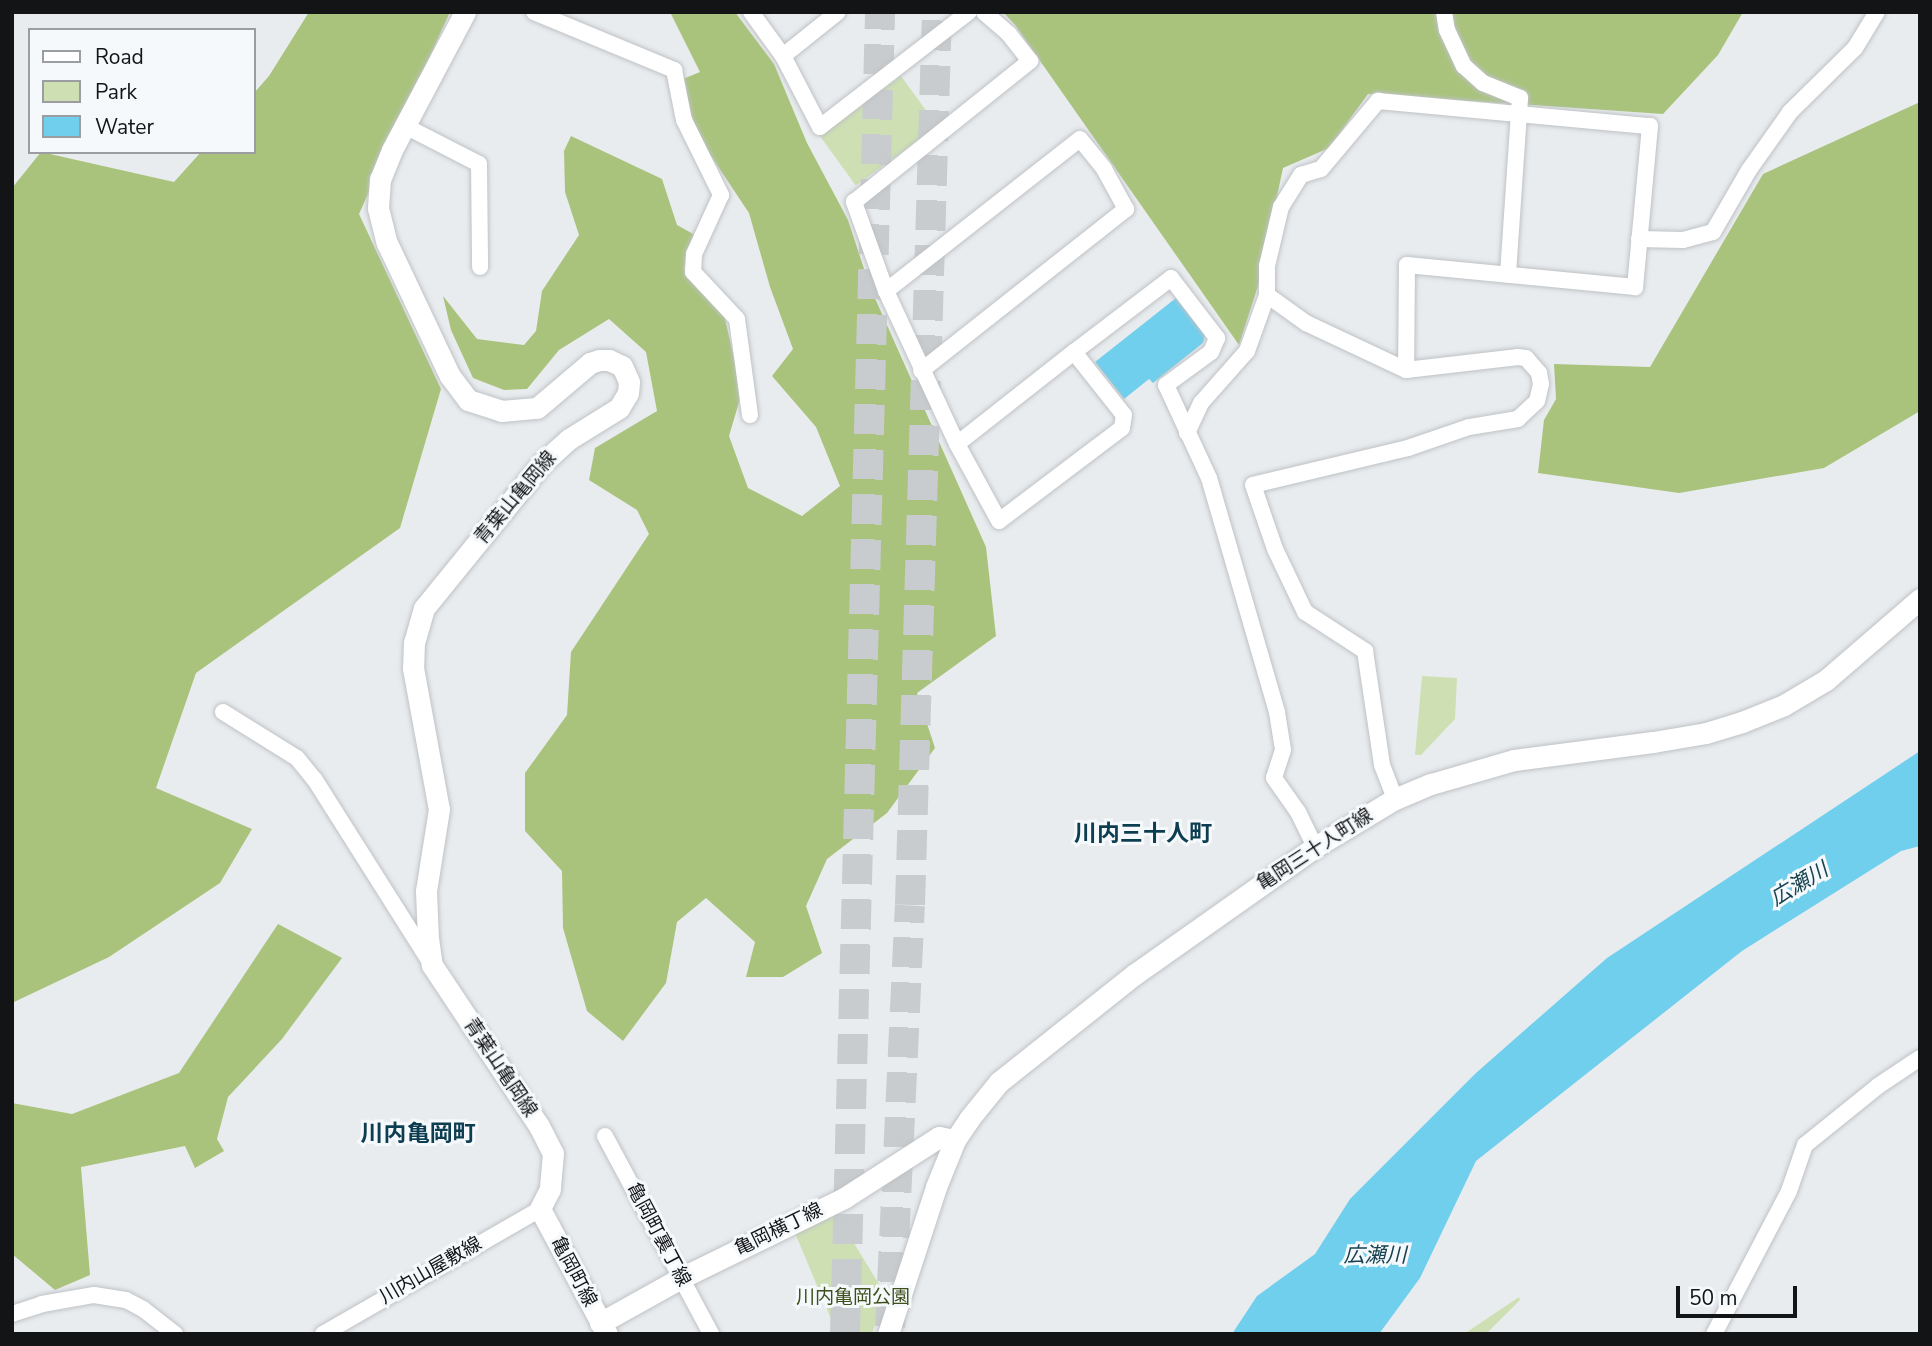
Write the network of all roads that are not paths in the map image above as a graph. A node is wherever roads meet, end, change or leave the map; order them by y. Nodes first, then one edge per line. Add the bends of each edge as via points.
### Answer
1 (465, 12) edge
2 (534, 12) edge
3 (751, 12) edge
4 (838, 12) edge
5 (969, 12) edge
6 (984, 12) edge
7 (1444, 12) edge
8 (1877, 12) edge
9 (783, 56) junction
10 (1518, 113) junction
11 (405, 126) junction
12 (1639, 239) junction
13 (480, 267) dead end
14 (1508, 275) junction
15 (886, 291) junction
16 (1267, 295) junction
17 (1074, 352) junction
18 (1406, 370) junction
19 (921, 371) junction
20 (750, 415) dead end
21 (1187, 433) junction
22 (957, 444) junction
23 (1920, 599) edge
24 (223, 712) dead end
25 (1395, 799) junction
26 (1315, 847) junction
27 (432, 965) junction
28 (1920, 1058) edge
29 (605, 1136) dead end
30 (955, 1140) junction
31 (540, 1209) junction
32 (681, 1278) junction
33 (12, 1314) edge
34 (603, 1328) edge
35 (175, 1334) edge
36 (323, 1334) edge
37 (711, 1334) edge
38 (888, 1334) edge
39 (1714, 1334) edge

1 - 11 street, 青葉山亀岡線
2 - 20 street via 674,70 684,120 721,195 694,254 693,272 737,319
3 - 9 street
4 - 9 street
5 - 9 street via 820,127
6 - 15 street via 1030,61 853,202
7 - 10 street via 1464,66 1483,83 1520,98
8 - 12 street via 1855,48 1790,112 1713,232 1683,240
10 - 12 street via 1650,126
10 - 14 street
10 - 16 street via 1378,101 1321,169 1301,175 1281,207 1267,266
11 - 13 street via 479,164
11 - 27 street, 青葉山亀岡線 via 380,179 378,208 387,243 457,388 484,407 520,411 537,408 599,360 622,366 629,382 619,408 569,439 542,463 424,608 414,642 413,668 439,809 426,902
12 - 14 street via 1635,287
14 - 18 street via 1408,265
15 - 19 street
15 - 19 street via 1080,139 1104,169 1126,209
16 - 18 street via 1307,323
16 - 21 street via 1247,351 1201,403
17 - 21 street via 1171,278 1217,338 1211,352 1166,385
17 - 22 street
17 - 22 street via 1124,415 1122,428 999,521
18 - 25 street via 1526,358 1539,373 1540,394 1518,419 1469,426 1408,448 1253,485 1275,549 1305,612 1365,651 1382,765
19 - 22 street
21 - 26 street via 1209,478 1277,712 1283,750 1274,778
23 - 25 street, 亀岡三十人町線 via 1826,680 1784,705 1742,722 1706,733 1514,761
24 - 27 street via 297,758
25 - 26 street, 亀岡三十人町線
26 - 30 street, 亀岡三十人町線 via 1041,1046 999,1082
27 - 31 street, 青葉山亀岡線 via 553,1153 550,1189
28 - 39 street via 1805,1145 1789,1191
29 - 32 street, 亀岡町裏丁線
30 - 32 street, 亀岡横丁線 via 939,1137 844,1198
30 - 38 street, 亀岡三十人町線
31 - 34 street, 亀岡町線
31 - 36 street, 川内山屋敷線
32 - 34 street, 亀岡横丁線
32 - 37 street, 亀岡町裏丁線
33 - 35 street via 94,1295 126,1300

